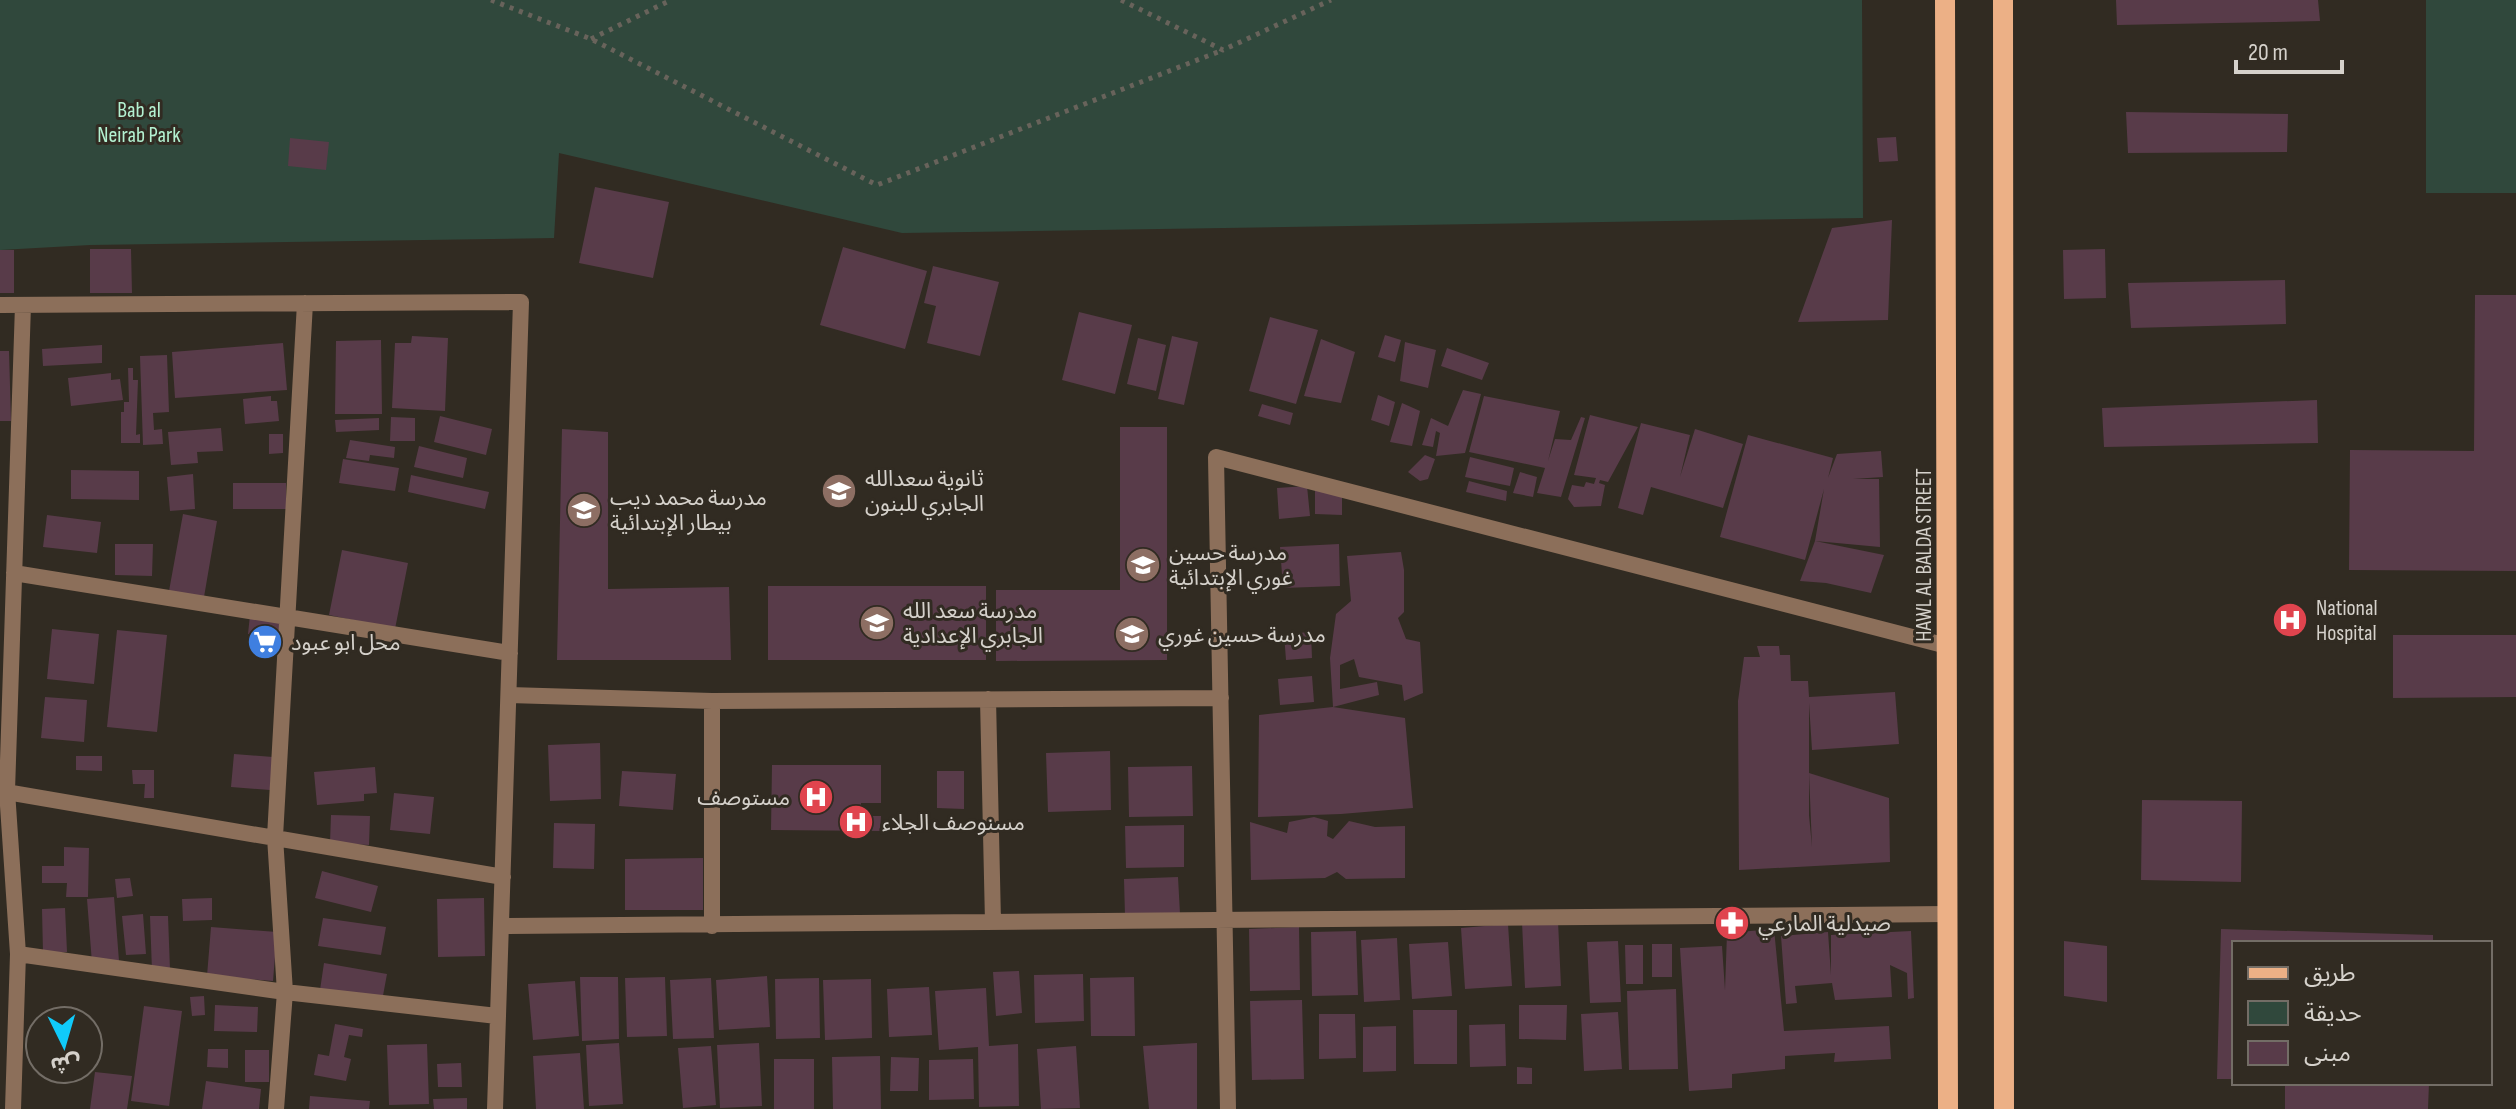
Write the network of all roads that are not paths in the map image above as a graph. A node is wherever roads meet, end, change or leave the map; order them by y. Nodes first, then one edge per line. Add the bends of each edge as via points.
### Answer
1 (1945, 0) edge
2 (2003, 0) edge
3 (305, 303) junction
4 (0, 305) edge
5 (23, 305) junction
6 (14, 573) junction
7 (287, 617) junction
8 (1947, 646) junction
9 (510, 653) junction
10 (509, 695) junction
11 (1221, 698) junction
12 (988, 699) junction
13 (712, 701) junction
14 (3, 791) edge
15 (275, 837) junction
16 (503, 877) junction
17 (1948, 914) junction
18 (1226, 920) junction
19 (993, 922) junction
20 (501, 926) junction
21 (712, 926) junction
22 (18, 954) junction
23 (285, 992) junction
24 (497, 1016) junction
25 (13, 1109) edge
26 (276, 1109) edge
27 (495, 1109) edge
28 (1228, 1109) edge
29 (1948, 1109) edge
30 (2004, 1109) edge

1 - 8 main road, HAWL AL BALDA STREET
2 - 30 main road
3 - 5 street
3 - 7 street
3 - 9 street via 521,302
4 - 5 street
5 - 6 street
6 - 7 street
6 - 14 street
7 - 9 street
7 - 15 street
8 - 11 street via 1216,457
8 - 17 main road, HAWL AL BALDA STREET
9 - 10 street
10 - 13 street
10 - 16 street
11 - 12 street
11 - 18 street
12 - 13 street
12 - 19 street
13 - 21 street
14 - 15 street
14 - 22 street
15 - 16 street
15 - 23 street
16 - 20 street
17 - 18 street
17 - 29 main road, HAWL AL BALDA STREET
18 - 19 street
18 - 28 street
19 - 21 street
20 - 21 street
20 - 24 street
22 - 23 street
22 - 25 street
23 - 24 street
23 - 26 street
24 - 27 street

